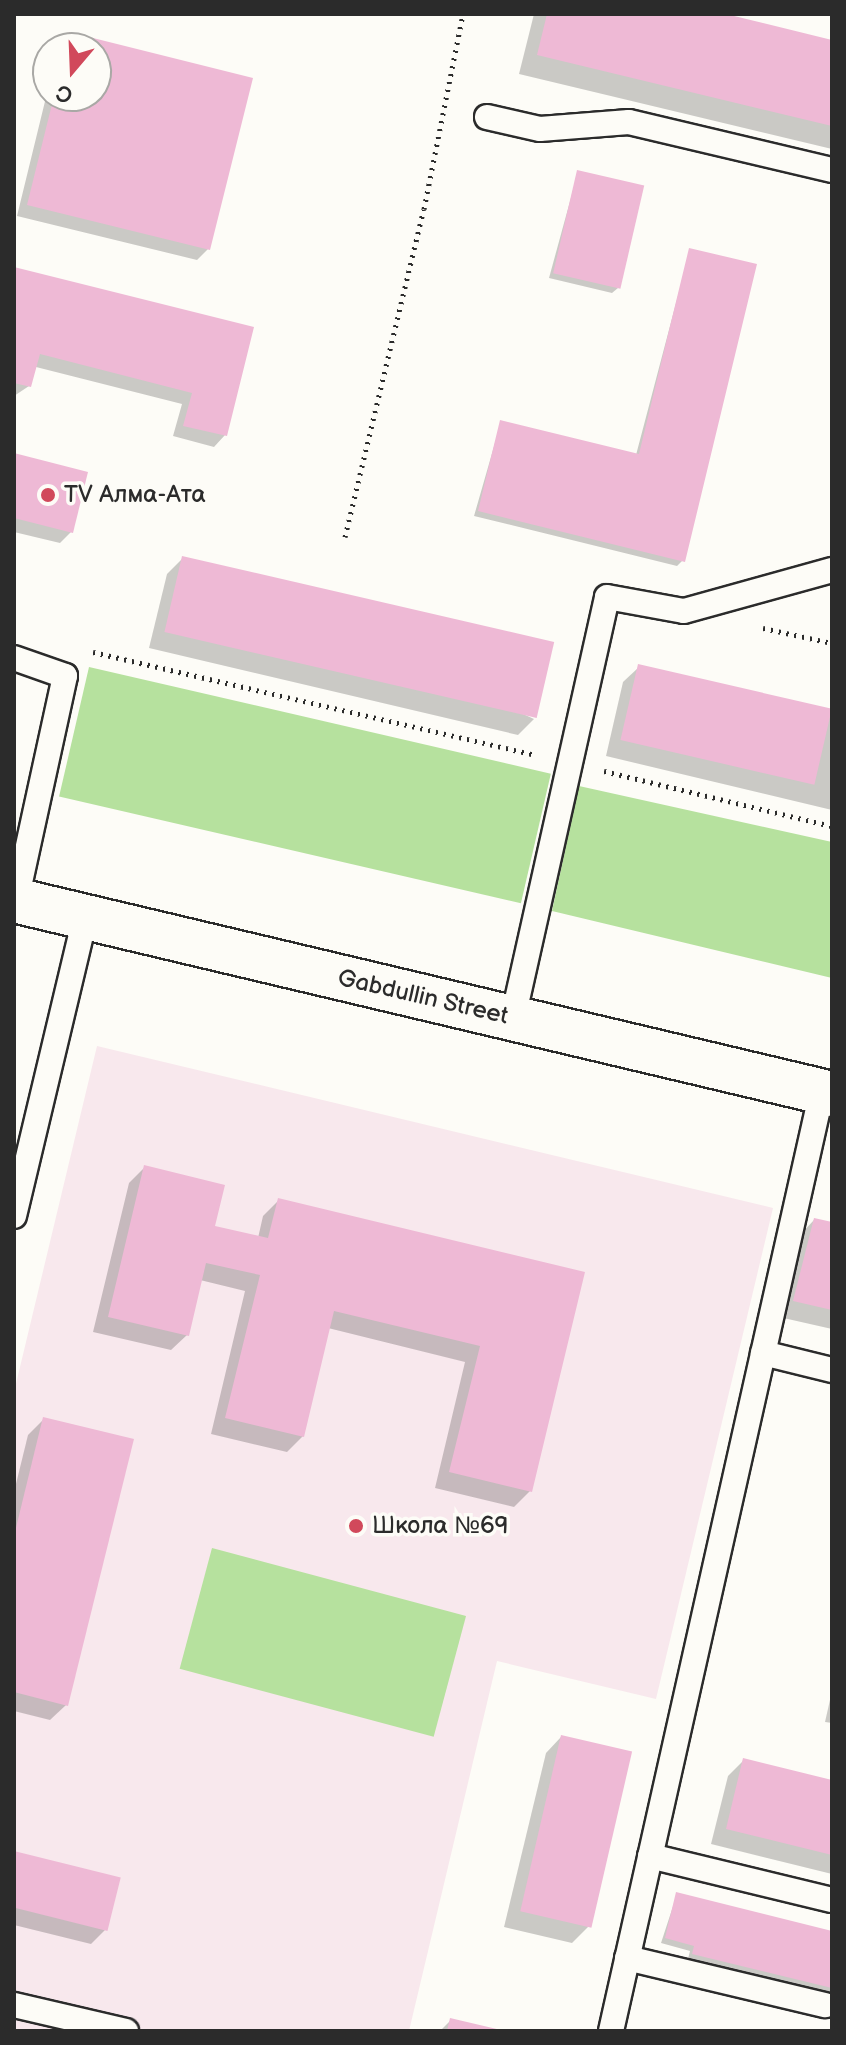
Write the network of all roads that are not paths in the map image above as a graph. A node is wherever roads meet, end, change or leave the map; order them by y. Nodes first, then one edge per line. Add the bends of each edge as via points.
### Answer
1 (487, 117) dead end
2 (832, 170) edge
3 (832, 570) edge
4 (14, 658) edge
5 (15, 901) edge
6 (85, 917) junction
7 (513, 1018) junction
8 (827, 1093) edge
9 (18, 1185) edge
10 (14, 1216) edge
11 (763, 1353) junction
12 (832, 1370) edge
13 (650, 1856) junction
14 (832, 1900) edge
15 (627, 1958) junction
16 (14, 2005) edge
17 (825, 2005) dead end
18 (126, 2031) edge
19 (611, 2031) edge

1 - 2 lane via 540,129 629,122
3 - 7 lane via 684,611 607,597
4 - 5 lane via 65,676
5 - 6 street, Gabdullin Street
6 - 7 street, Gabdullin Street
6 - 9 lane
7 - 8 street, Gabdullin Street
8 - 11 lane
9 - 10 lane
11 - 12 lane
11 - 13 lane
13 - 14 lane
13 - 15 lane
15 - 17 lane
15 - 19 lane
16 - 18 lane

